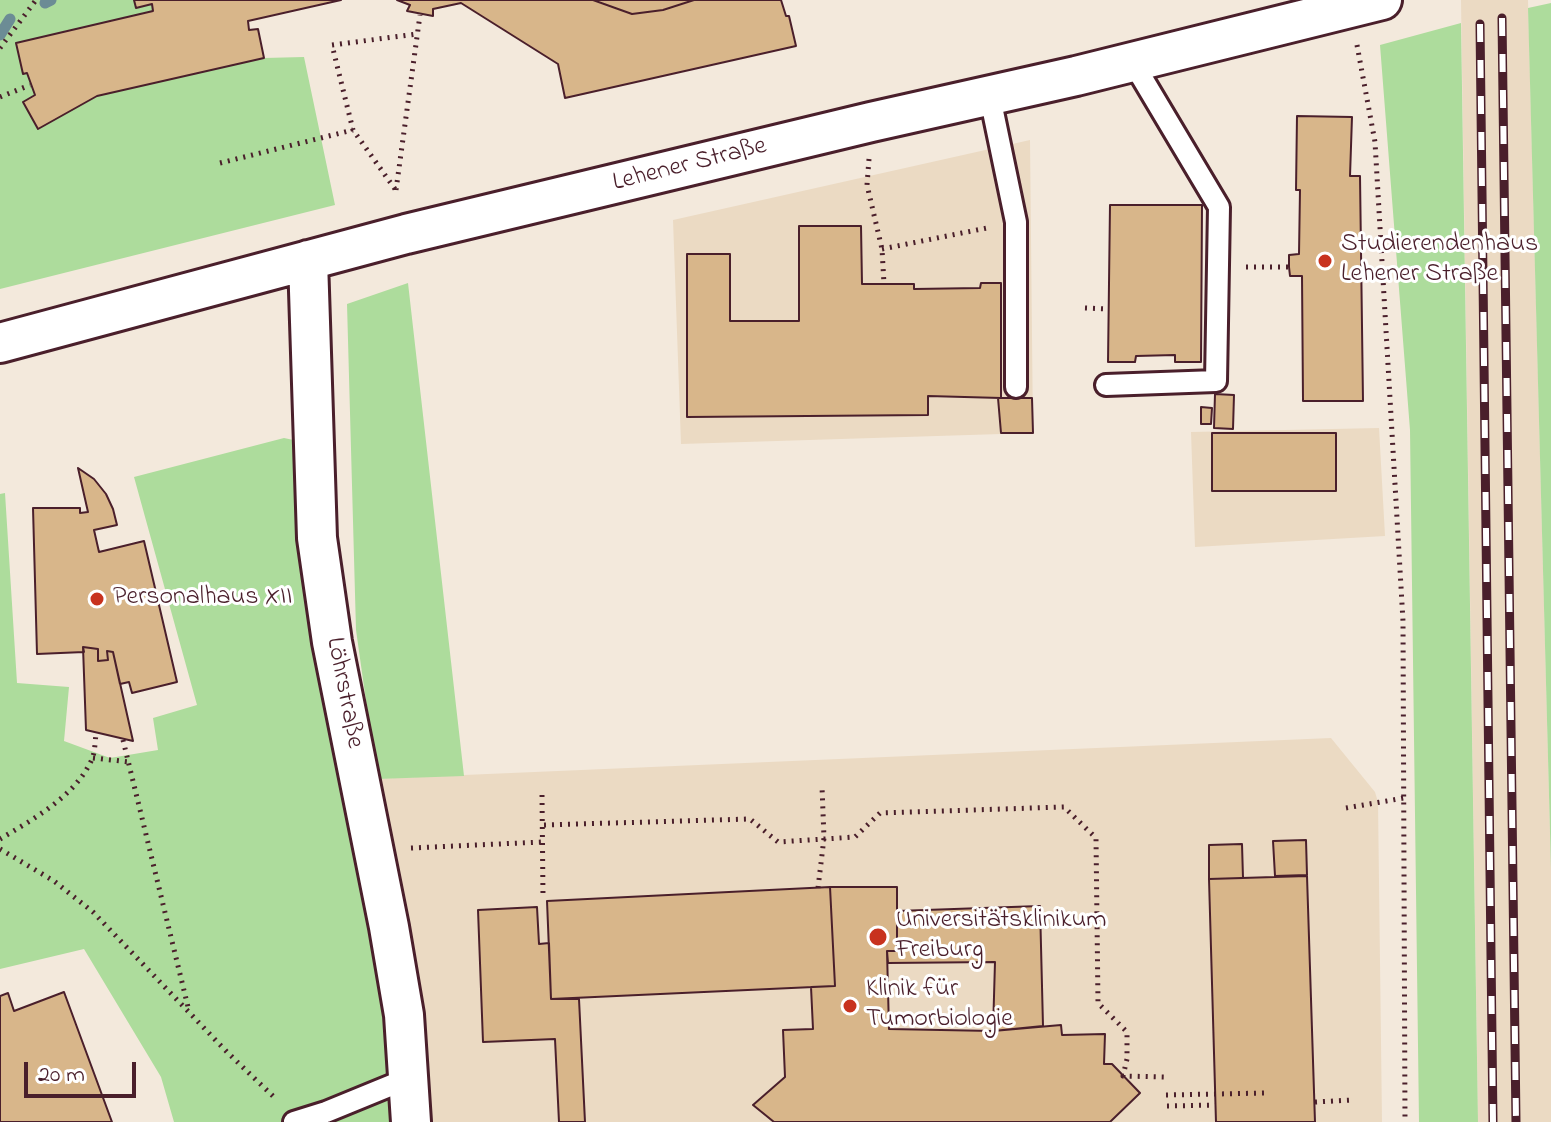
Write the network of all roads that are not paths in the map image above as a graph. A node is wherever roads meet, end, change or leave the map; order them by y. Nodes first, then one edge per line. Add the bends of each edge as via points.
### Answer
1 (1370, 3) edge
2 (1132, 61) junction
3 (990, 97) junction
4 (308, 260) junction
5 (0, 343) edge
6 (1106, 385) dead end
7 (1016, 387) dead end
8 (409, 1078) junction
9 (296, 1121) edge
10 (411, 1122) edge

1 - 2 street, Lehener Straße
2 - 3 street, Lehener Straße
2 - 6 lane via 1219,207 1216,381
3 - 4 street, Lehener Straße
3 - 7 lane via 1016,222
4 - 5 street, Lehener Straße
4 - 8 street, Löhrstraße via 317,538 404,1015
8 - 9 lane
8 - 10 street, Löhrstraße

